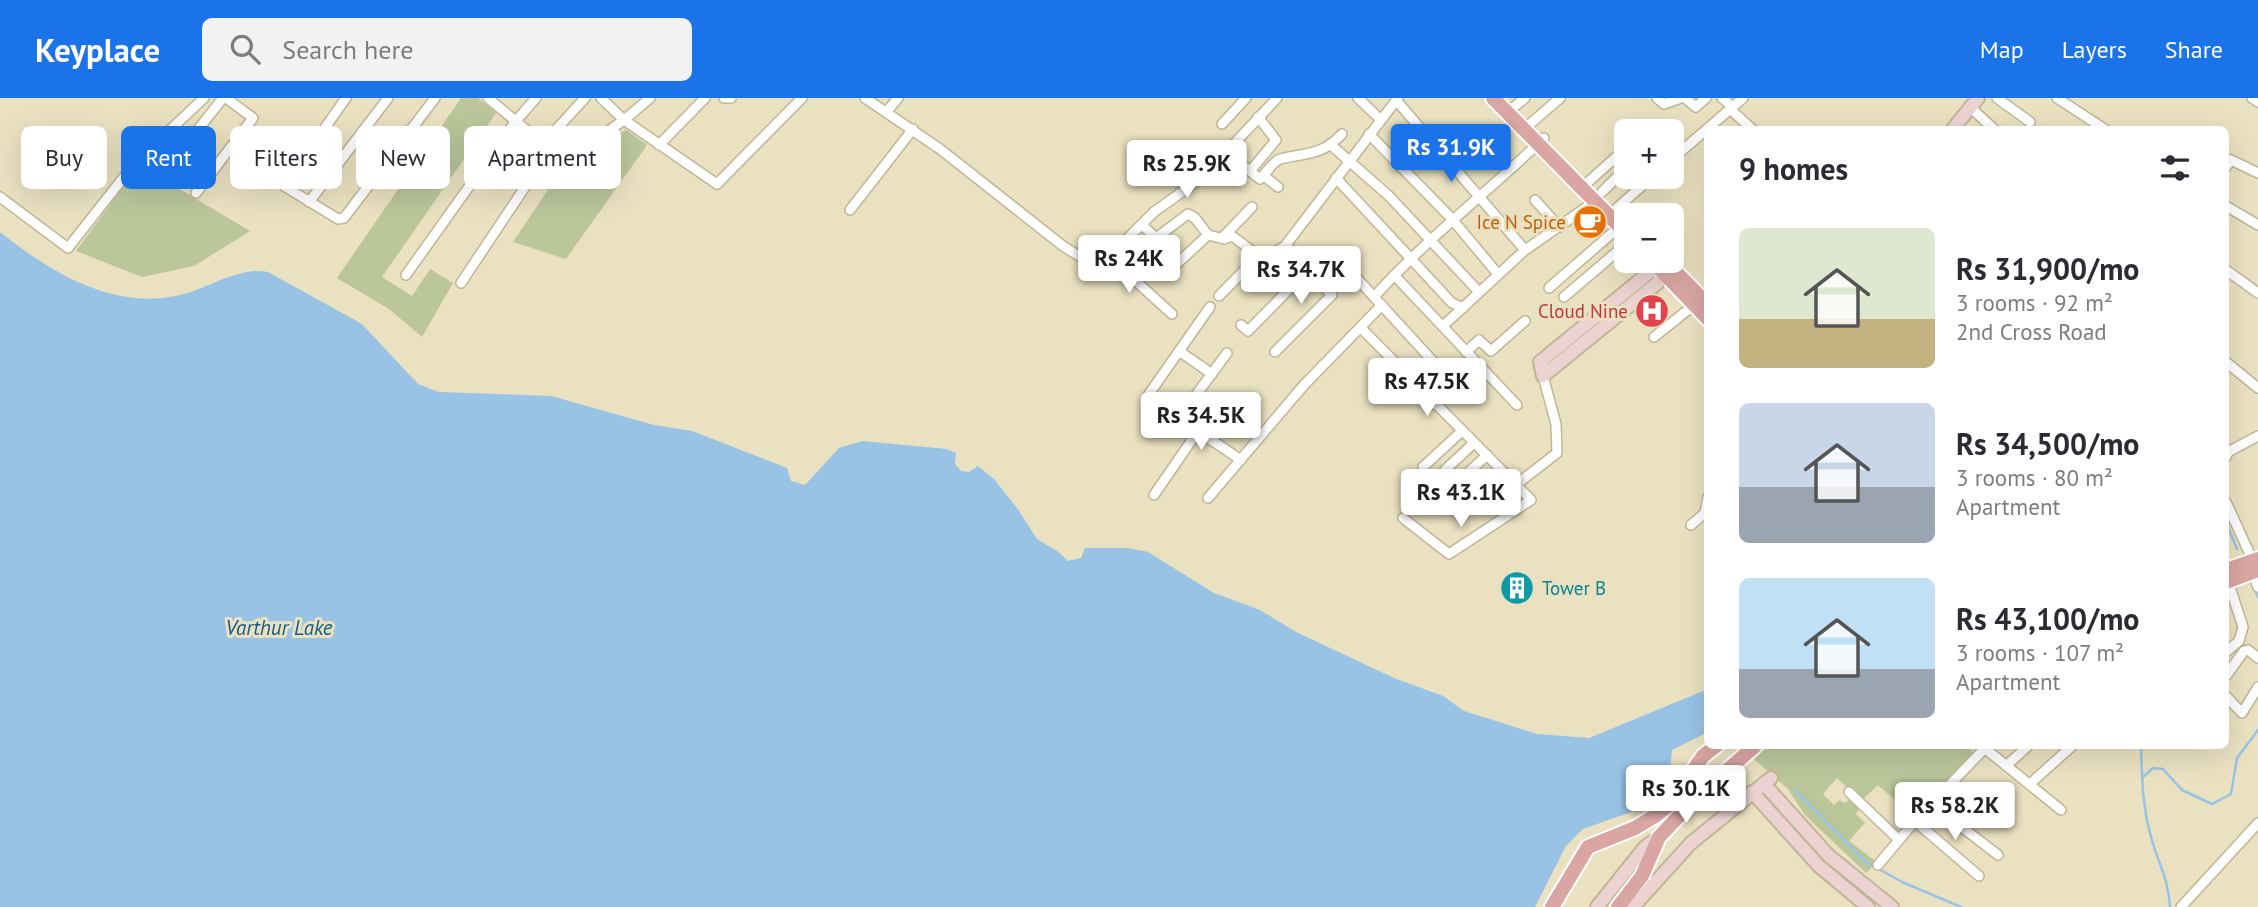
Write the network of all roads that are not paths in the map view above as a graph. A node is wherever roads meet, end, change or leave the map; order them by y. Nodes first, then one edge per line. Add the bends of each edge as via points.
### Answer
1 (204, 98) edge
2 (225, 98) edge
3 (346, 98) edge
4 (388, 98) edge
5 (435, 98) edge
6 (536, 98) edge
7 (585, 98) edge
8 (601, 98) edge
9 (650, 98) edge
10 (705, 98) edge
11 (724, 98) edge
12 (731, 98) edge
13 (802, 98) edge
14 (864, 98) edge
15 (898, 98) edge
16 (1246, 98) edge
17 (1277, 98) edge
18 (1358, 98) edge
19 (1493, 98) edge
20 (1560, 98) edge
21 (1657, 98) edge
22 (1683, 98) edge
23 (1706, 98) edge
24 (1997, 98) edge
25 (2057, 98) edge
26 (2252, 98) edge
27 (492, 99) edge
28 (1397, 99) edge
29 (1731, 100) edge
30 (1515, 101) edge
31 (2258, 102) edge
32 (1974, 103) edge
33 (887, 111) junction
34 (1258, 117) junction
35 (624, 120) junction
36 (1381, 120) junction
37 (515, 122) junction
38 (2030, 122) dead end
39 (1222, 124) dead end
40 (1530, 124) junction
41 (202, 126) edge
42 (520, 126) edge
43 (563, 126) edge
44 (616, 126) edge
45 (1705, 126) edge
46 (1750, 126) edge
47 (1955, 126) edge
48 (1992, 126) edge
49 (2100, 126) edge
50 (1704, 127) edge
51 (913, 130) junction
52 (1342, 134) dead end
53 (1369, 134) junction
54 (1541, 141) junction
55 (1684, 142) edge
56 (659, 145) junction
57 (1331, 145) junction
58 (1684, 147) edge
59 (1226, 152) junction
60 (1614, 156) edge
61 (1349, 159) junction
62 (2229, 163) edge
63 (1252, 169) dead end
64 (2258, 173) edge
65 (1264, 176) junction
66 (1336, 178) junction
67 (1580, 179) junction
68 (1614, 180) edge
69 (1278, 187) dead end
70 (519, 189) edge
71 (1634, 189) edge
72 (1638, 189) edge
73 (196, 193) dead end
74 (1481, 195) junction
75 (0, 197) edge
76 (1598, 197) junction
77 (1535, 200) dead end
78 (309, 202) junction
79 (1252, 207) dead end
80 (2229, 208) edge
81 (850, 210) dead end
82 (1610, 212) junction
83 (1614, 216) edge
84 (1452, 219) junction
85 (2258, 225) edge
86 (1142, 226) junction
87 (1559, 227) junction
88 (1208, 235) junction
89 (1614, 235) edge
90 (1222, 239) junction
91 (1430, 240) junction
92 (1286, 243) junction
93 (1525, 250) junction
94 (1107, 254) junction
95 (1614, 254) edge
96 (1258, 256) junction
97 (1412, 258) junction
98 (1314, 264) junction
99 (1330, 268) junction
100 (1169, 271) dead end
101 (2229, 272) edge
102 (1497, 273) junction
103 (1653, 273) edge
104 (1667, 273) edge
105 (406, 275) dead end
106 (1394, 275) junction
107 (461, 283) dead end
108 (1549, 288) dead end
109 (1479, 292) junction
110 (2258, 293) edge
111 (1219, 296) dead end
112 (1374, 297) junction
113 (1564, 297) dead end
114 (1382, 305) junction
115 (1701, 305) edge
116 (1210, 307) dead end
117 (1463, 308) junction
118 (1172, 314) dead end
119 (1525, 321) dead end
120 (1241, 325) dead end
121 (1444, 325) junction
122 (1361, 328) junction
123 (1654, 337) dead end
124 (1179, 351) junction
125 (1275, 352) dead end
126 (1466, 352) junction
127 (1227, 353) dead end
128 (2229, 364) edge
129 (1212, 373) junction
130 (1543, 376) joint
131 (1454, 384) junction
132 (2258, 388) edge
133 (1461, 392) dead end
134 (1149, 394) dead end
135 (1237, 402) dead end
136 (1434, 404) junction
137 (1517, 405) dead end
138 (1462, 431) junction
139 (1198, 432) junction
140 (2258, 436) edge
141 (1212, 440) junction
142 (1474, 443) junction
143 (2229, 452) edge
144 (1487, 455) junction
145 (1241, 460) junction
146 (1423, 467) dead end
147 (1445, 470) dead end
148 (1517, 484) junction
149 (1453, 487) dead end
150 (1154, 495) dead end
151 (1209, 498) dead end
152 (2229, 509) edge
153 (1704, 514) edge
154 (1403, 518) dead end
155 (1691, 525) dead end
156 (2256, 568) edge
157 (2229, 577) edge
158 (2258, 587) edge
159 (2231, 604) edge
160 (2229, 649) edge
161 (2258, 658) edge
162 (2229, 672) edge
163 (2258, 687) edge
164 (2229, 699) edge
165 (1712, 749) edge
166 (1752, 749) edge
167 (1981, 749) edge
168 (1986, 749) edge
169 (2025, 749) edge
170 (2069, 749) edge
171 (2007, 765) junction
172 (2031, 783) junction
173 (1752, 792) junction
174 (1849, 792) dead end
175 (1932, 804) junction
176 (2061, 810) dead end
177 (1914, 821) junction
178 (2258, 823) edge
179 (1659, 837) junction
180 (1898, 839) junction
181 (1997, 855) dead end
182 (1878, 865) dead end
183 (1850, 875) junction
184 (1979, 876) dead end
185 (1647, 880) junction
186 (1841, 886) junction
187 (1552, 907) edge
188 (1597, 907) edge
189 (1618, 907) edge
190 (1633, 907) edge
191 (1868, 907) edge
192 (1892, 907) edge
193 (2181, 907) edge

1 - 75 street via 134,164 68,248
2 - 41 street
2 - 73 street via 253,118
3 - 78 street via 285,183
4 - 78 street
5 - 78 street via 344,218
6 - 37 street
7 - 43 street
8 - 35 street
9 - 35 street
10 - 56 street
11 - 12 street
13 - 56 street via 717,184
14 - 33 street
15 - 33 street
16 - 39 street
17 - 34 street
18 - 36 street
19 - 54 main road
20 - 40 street
21 - 22 street via 1664,104
22 - 23 street via 1696,107
24 - 38 street
25 - 49 street
26 - 31 street
27 - 37 street
28 - 36 street
28 - 74 street
29 - 45 street
29 - 46 street
29 - 55 street
30 - 40 main road
32 - 47 street
32 - 48 street
33 - 51 street
34 - 59 street
34 - 63 street via 1276,140
35 - 44 street
35 - 56 street
36 - 53 street
37 - 42 street
37 - 105 street
40 - 54 main road
50 - 58 street
51 - 81 street
51 - 94 street via 1087,261 1098,261
52 - 57 street
53 - 61 street
53 - 84 street
54 - 67 main road
54 - 74 street
57 - 61 street
57 - 65 street via 1312,155 1279,159
59 - 65 street via 1257,178
59 - 86 street
60 - 67 street
61 - 66 street
61 - 91 street
62 - 64 street
65 - 69 street
66 - 92 street
66 - 97 street
67 - 76 main road
67 - 82 main road
68 - 76 street
70 - 107 street
71 - 82 street
72 - 82 street
74 - 84 street
74 - 93 street
76 - 82 main road
76 - 87 street
77 - 87 street
79 - 90 street
80 - 85 street
82 - 83 main road
84 - 91 street
84 - 102 street
86 - 88 street via 1156,238 1188,214
86 - 94 street
87 - 93 street
88 - 90 street
88 - 100 street
89 - 108 street
90 - 96 street via 1232,236
91 - 97 street
91 - 109 street
92 - 96 street via 1270,255
92 - 98 street
93 - 102 street
94 - 118 street
95 - 113 street
96 - 111 street
97 - 106 street
97 - 117 street via 1452,303
98 - 99 street
98 - 120 street via 1248,331
99 - 112 street via 1353,274
99 - 125 street via 1322,285 1332,295
101 - 110 street
102 - 109 street
103 - 130 street
104 - 115 main road
106 - 112 street
106 - 121 street
109 - 117 street
112 - 114 street
114 - 122 street
114 - 131 street
115 - 123 street
116 - 124 street
117 - 121 street
119 - 126 street via 1492,351 1479,340
121 - 126 street
122 - 136 street
122 - 145 street via 1304,385
124 - 129 street
124 - 134 street
126 - 137 street
127 - 129 street
128 - 132 street
129 - 139 street via 1179,418
130 - 148 street via 1556,424 1557,453
131 - 133 street
131 - 136 street
135 - 141 street
136 - 138 street
138 - 142 street
138 - 146 street
139 - 141 street
139 - 150 street
140 - 143 street
141 - 145 street
142 - 144 street
142 - 147 street
144 - 148 street
144 - 149 street
145 - 151 street
148 - 154 street via 1531,500 1449,554
152 - 156 street
153 - 155 street
156 - 157 main road
156 - 158 street
159 - 160 street via 2243,627 2239,641
161 - 162 street via 2244,651
163 - 164 street via 2242,713
165 - 187 main road via 1671,803 1655,816 1588,848
166 - 179 main road
167 - 175 street
168 - 171 street
169 - 171 street
170 - 172 street
171 - 172 street
172 - 176 street
173 - 183 street via 1767,781
173 - 185 street
173 - 186 street
174 - 180 street
175 - 177 street
175 - 181 street
177 - 180 street
177 - 184 street
178 - 193 street
179 - 185 main road
179 - 188 street via 1645,847
180 - 182 street
183 - 186 street
183 - 192 street
185 - 189 main road
185 - 190 street
186 - 191 street

